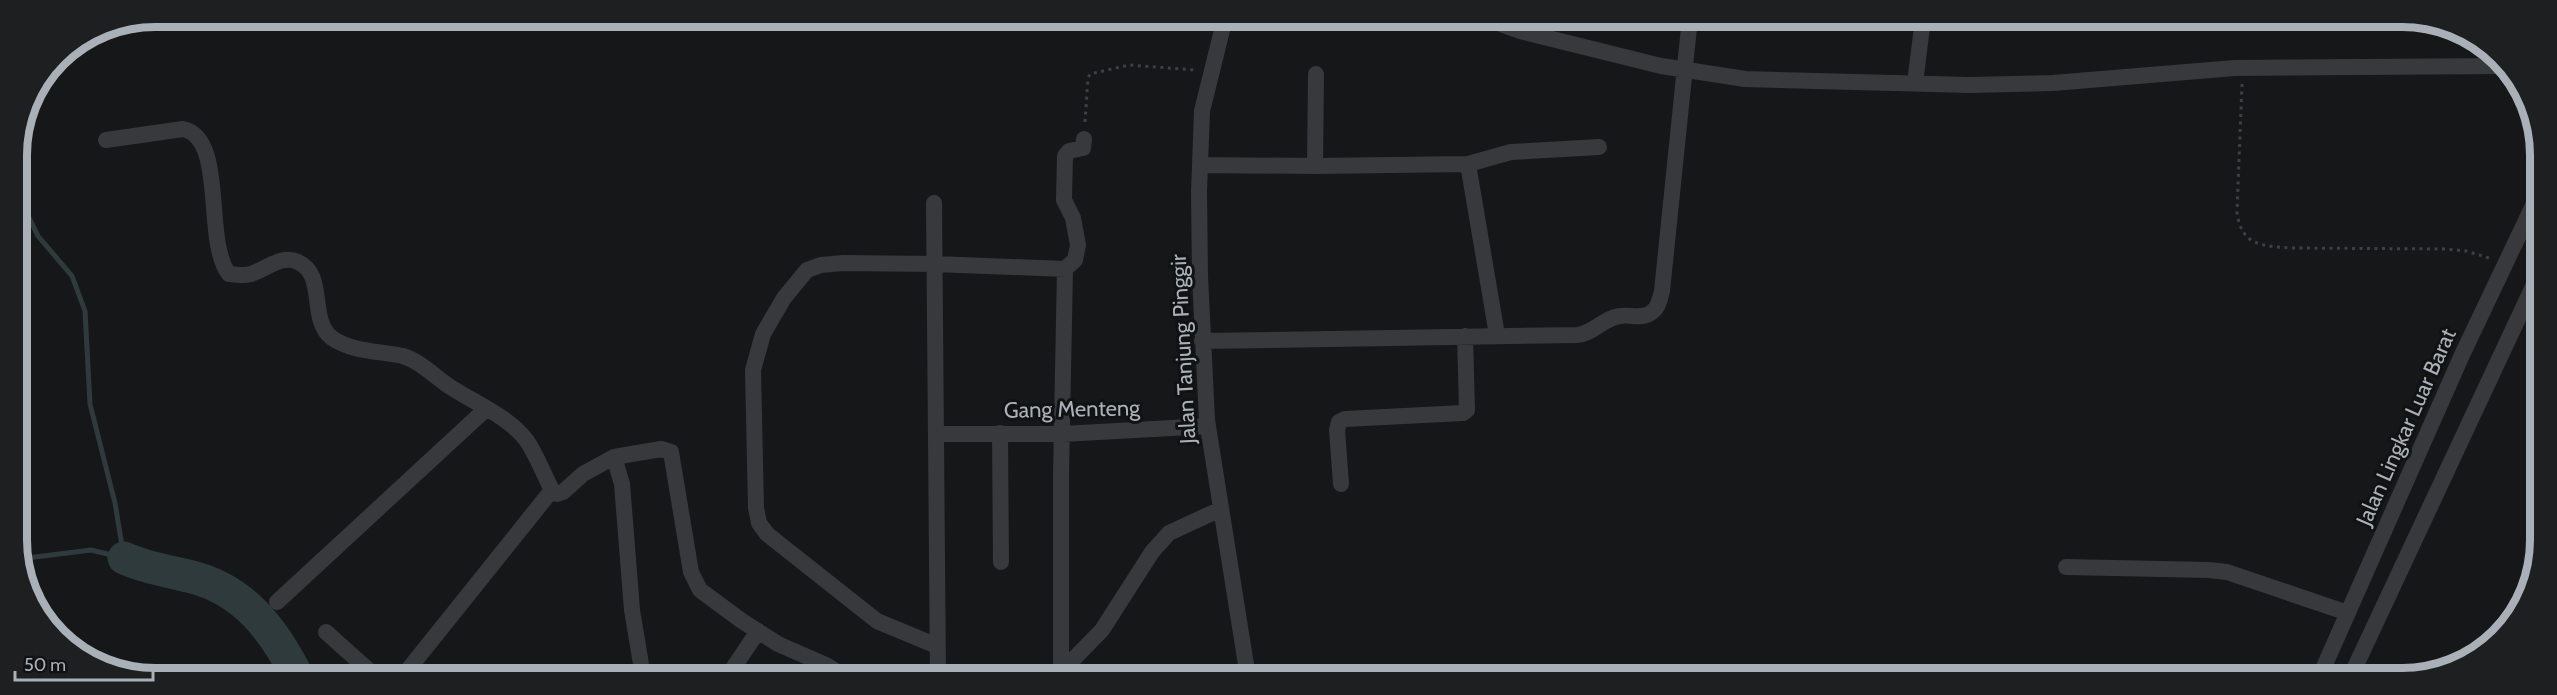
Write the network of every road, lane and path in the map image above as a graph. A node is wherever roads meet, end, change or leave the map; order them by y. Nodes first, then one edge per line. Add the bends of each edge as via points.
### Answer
1 (1223, 27) edge
2 (1509, 27) edge
3 (1689, 27) edge
4 (1922, 27) edge
5 (2493, 66) edge
6 (2242, 68) junction
7 (1212, 71) junction
8 (1684, 71) junction
9 (1316, 74) dead end
10 (1915, 83) junction
11 (1084, 139) joint
12 (106, 140) dead end
13 (1599, 147) dead end
14 (1468, 164) junction
15 (1200, 165) junction
16 (1315, 166) junction
17 (934, 203) dead end
18 (2530, 212) edge
19 (935, 264) junction
20 (2505, 265) junction
21 (1065, 269) junction
22 (2530, 293) edge
23 (1497, 335) junction
24 (1465, 336) junction
25 (1202, 341) junction
26 (486, 409) junction
27 (1208, 426) junction
28 (1000, 433) junction
29 (936, 434) junction
30 (1062, 434) junction
31 (614, 457) junction
32 (1341, 484) dead end
33 (552, 490) junction
34 (1221, 509) junction
35 (1001, 562) dead end
36 (2066, 567) dead end
37 (277, 602) dead end
38 (2348, 613) junction
39 (758, 631) junction
40 (326, 632) dead end
41 (937, 646) junction
42 (366, 668) edge
43 (410, 668) edge
44 (642, 668) edge
45 (733, 668) edge
46 (833, 668) edge
47 (938, 668) edge
48 (1061, 668) edge
49 (1067, 668) edge
50 (1247, 668) edge
51 (2323, 668) edge
52 (2355, 668) edge

1 - 7 street, Jalan Tanjung Pinggir
2 - 8 street
3 - 8 street
4 - 10 street
5 - 6 street
6 - 10 street via 2053,83
6 - 20 path via 2236,212 2239,229 2250,240 2292,248 2446,249 2466,251
7 - 11 path via 1128,65 1090,74
7 - 15 street, Jalan Tanjung Pinggir via 1202,111
8 - 10 street via 1745,79
8 - 23 street via 1658,304 1651,313 1619,316 1586,334
9 - 16 street
11 - 21 street via 1083,148 1065,156 1064,200 1077,228 1078,245 1075,260
12 - 26 street via 191,130 205,146 217,251 229,274 252,274 291,259 301,263 313,280 325,332 348,345 412,360
13 - 14 street via 1511,152
14 - 16 street
14 - 23 street
15 - 16 street
15 - 25 street, Jalan Tanjung Pinggir
17 - 19 street
18 - 20 street, Jalan Lingkar Luar Barat
19 - 21 street
19 - 29 street
19 - 41 street via 843,263 807,270 784,298 763,334 753,370 759,523 767,534 877,621
20 - 38 street, Jalan Lingkar Luar Barat
21 - 30 street
22 - 52 street
23 - 24 street
24 - 25 street
24 - 32 street via 1467,410 1339,422
25 - 27 street, Jalan Tanjung Pinggir
26 - 33 street via 527,441
26 - 37 street
27 - 30 street, Gang Menteng
27 - 34 street, Jalan Tanjung Pinggir
28 - 29 street, Gang Menteng
28 - 30 street, Gang Menteng
28 - 35 street
29 - 41 street
30 - 48 street
31 - 33 street via 583,474 563,492 557,494
31 - 39 street via 661,449 671,452 694,582
31 - 44 street via 622,484 632,610
33 - 43 street
34 - 49 street via 1169,533 1152,552 1102,630
34 - 50 street, Jalan Tanjung Pinggir
36 - 38 street via 2226,572
38 - 51 street, Jalan Lingkar Luar Barat
39 - 45 street
39 - 46 street
40 - 42 street
41 - 47 street

